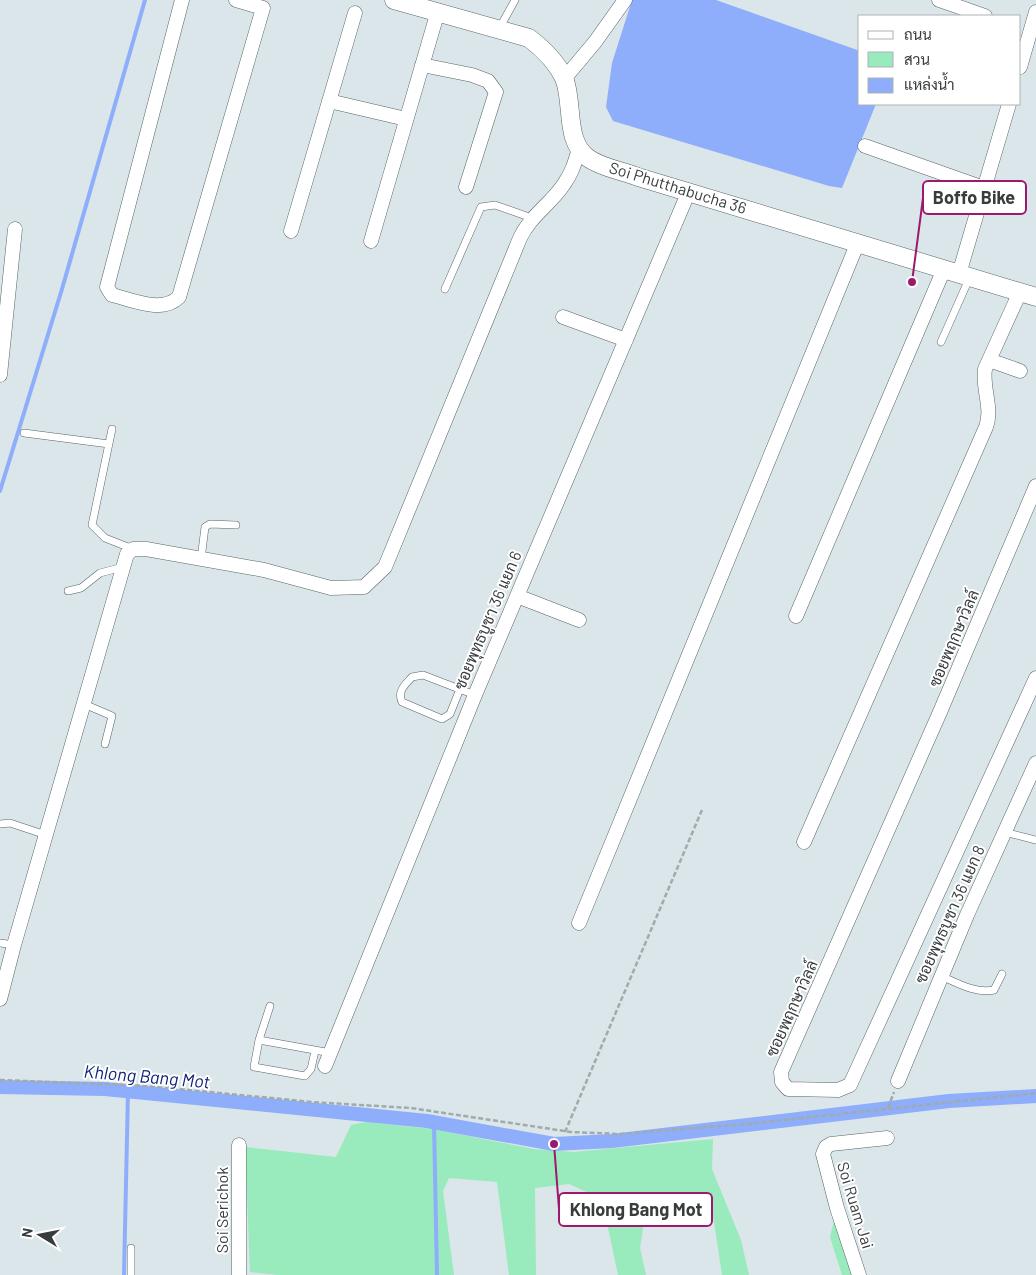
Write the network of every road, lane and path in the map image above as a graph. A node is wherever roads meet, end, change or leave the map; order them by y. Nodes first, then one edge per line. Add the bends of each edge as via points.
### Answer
1 (182, 0) edge
2 (236, 0) edge
3 (394, 0) edge
4 (515, 0) edge
5 (625, 0) edge
6 (939, 0) edge
7 (413, 2) edge
8 (264, 4) edge
9 (438, 11) junction
10 (1036, 12) edge
11 (355, 13) dead end
12 (982, 15) edge
13 (499, 30) junction
14 (1029, 32) edge
15 (1021, 63) edge
16 (422, 66) junction
17 (564, 79) junction
18 (329, 101) junction
19 (1009, 105) edge
20 (406, 119) junction
21 (865, 146) dead end
22 (579, 149) junction
23 (466, 187) dead end
24 (984, 188) junction
25 (689, 191) junction
26 (532, 218) junction
27 (15, 229) dead end
28 (291, 232) dead end
29 (371, 241) dead end
30 (858, 242) junction
31 (958, 273) junction
32 (445, 289) dead end
33 (1028, 295) edge
34 (563, 317) dead end
35 (626, 340) junction
36 (941, 342) dead end
37 (989, 360) junction
38 (1020, 371) dead end
39 (3, 375) edge
40 (112, 429) dead end
41 (24, 433) dead end
42 (109, 444) junction
43 (1036, 486) edge
44 (1033, 501) edge
45 (236, 525) dead end
46 (133, 549) junction
47 (201, 559) junction
48 (123, 567) junction
49 (68, 590) dead end
50 (517, 596) junction
51 (796, 616) dead end
52 (579, 620) dead end
53 (1036, 678) edge
54 (460, 689) junction
55 (474, 695) junction
56 (84, 704) junction
57 (105, 744) dead end
58 (1036, 763) edge
59 (702, 810) dead end
60 (0, 824) edge
61 (1004, 832) junction
62 (46, 835) junction
63 (1036, 840) edge
64 (804, 842) dead end
65 (579, 923) dead end
66 (7, 944) edge
67 (1002, 974) dead end
68 (940, 976) junction
69 (0, 999) edge
70 (270, 1006) dead end
71 (259, 1040) junction
72 (314, 1050) junction
73 (330, 1052) junction
74 (325, 1066) dead end
75 (0, 1080) edge
76 (898, 1081) joint
77 (1036, 1093) edge
78 (888, 1108) junction
79 (565, 1132) junction
80 (887, 1138) dead end
81 (239, 1145) dead end
82 (131, 1248) dead end
83 (131, 1275) edge
84 (239, 1275) edge
85 (859, 1275) edge

1 - 8 street via 107,287 112,295 161,307 179,297
2 - 8 street
3 - 7 street
4 - 13 lane
5 - 17 street
6 - 12 street
7 - 9 street
9 - 13 street
9 - 16 street
10 - 14 street
11 - 18 street
13 - 17 street via 529,38 542,48
14 - 15 street
16 - 20 street
16 - 23 street via 472,74 488,81 496,92
17 - 22 street via 572,130
18 - 20 street
18 - 28 street
19 - 24 street
20 - 29 street
21 - 24 street
22 - 25 street, Soi Phutthabucha 36 via 598,162
22 - 26 street via 563,186
24 - 31 street
25 - 30 street, Soi Phutthabucha 36
25 - 35 street, ซอยพุทธบูชา 36 แยก 6
26 - 32 lane via 496,205 482,207
26 - 47 street via 495,296 385,567 376,578 364,587 331,588 264,570
27 - 39 street
30 - 31 street, Soi Phutthabucha 36
30 - 65 street
31 - 33 street, Soi Phutthabucha 36
31 - 36 lane
31 - 51 street
33 - 37 street
34 - 35 street
35 - 50 street, ซอยพุทธบูชา 36 แยก 6
37 - 38 street
37 - 64 street via 983,381 990,413 986,427
40 - 42 lane
41 - 42 lane
42 - 46 lane via 92,525 105,538
43 - 44 street, ซอยพฤกษาวิลล์
44 - 53 street, ซอยพฤกษาวิลล์ via 781,1072 782,1082 788,1089 838,1090 850,1085
45 - 47 lane via 210,524 205,527
46 - 47 street
46 - 48 street via 127,554
48 - 49 lane via 100,573 82,588
48 - 56 street
50 - 52 street
50 - 55 street, ซอยพุทธบูชา 36 แยก 6
54 - 54 lane via 415,675 401,690 400,698 402,702 442,719 450,714
54 - 55 lane
55 - 73 street, ซอยพุทธบูชา 36 แยก 6
56 - 57 lane via 112,716
56 - 62 street
58 - 61 street, ซอยพุทธบูชา 36 แยก 8
59 - 79 path
60 - 62 lane via 10,823
61 - 63 lane
61 - 68 street, ซอยพุทธบูชา 36 แยก 8
62 - 66 street
66 - 69 street
67 - 68 lane via 994,990 988,992 977,991
68 - 76 street, ซอยพุทธบูชา 36 แยก 8
70 - 71 lane
71 - 72 lane
71 - 72 lane via 254,1067 263,1069 305,1076 311,1069
72 - 73 lane
73 - 74 street, ซอยพุทธบูชา 36 แยก 6
75 - 79 path via 150,1086 410,1108
76 - 78 path
77 - 78 path
78 - 79 path via 620,1134
80 - 85 street, Soi Ruam Jai via 831,1144 823,1154
81 - 84 street, Soi Serichok
82 - 83 lane

